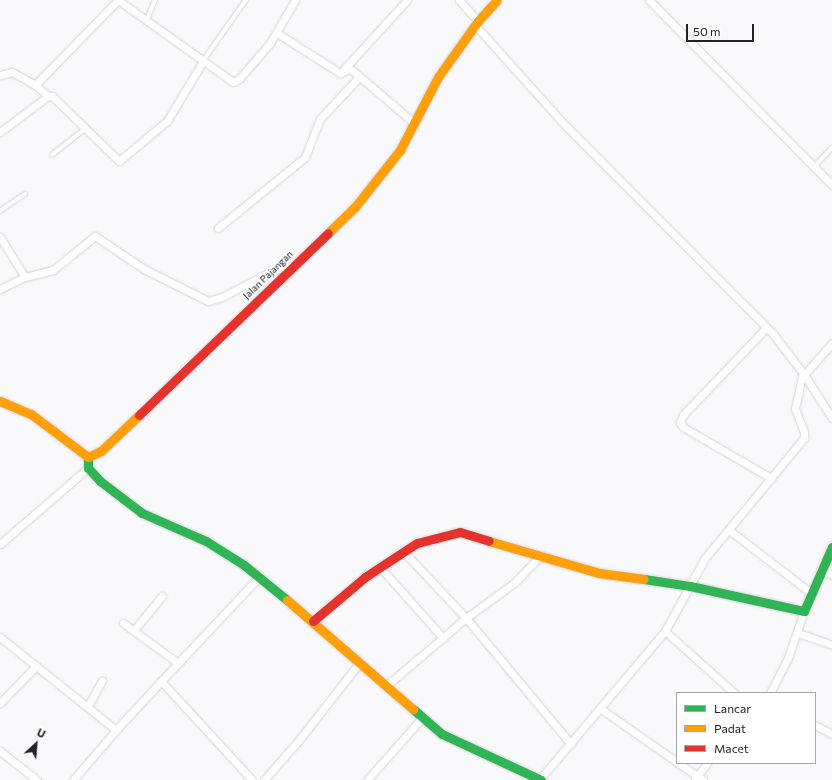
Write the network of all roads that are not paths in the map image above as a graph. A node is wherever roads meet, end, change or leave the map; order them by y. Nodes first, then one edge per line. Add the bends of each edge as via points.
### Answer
1 (118, 0) edge
2 (155, 0) edge
3 (246, 0) edge
4 (295, 0) edge
5 (407, 0) edge
6 (459, 0) edge
7 (498, 0) edge
8 (649, 0) edge
9 (147, 20) junction
10 (477, 24) junction
11 (277, 33) junction
12 (203, 61) junction
13 (338, 72) junction
14 (0, 76) edge
15 (359, 77) junction
16 (35, 85) junction
17 (48, 96) junction
18 (414, 122) junction
19 (86, 128) junction
20 (0, 132) edge
21 (832, 148) edge
22 (52, 155) dead end
23 (814, 167) junction
24 (832, 185) edge
25 (25, 194) dead end
26 (0, 211) edge
27 (218, 228) dead end
28 (0, 237) edge
29 (294, 265) junction
30 (25, 277) junction
31 (0, 288) edge
32 (766, 328) junction
33 (832, 343) edge
34 (803, 373) junction
35 (0, 401) edge
36 (832, 418) edge
37 (88, 457) junction
38 (88, 468) junction
39 (771, 478) junction
40 (729, 530) junction
41 (0, 544) edge
42 (832, 547) edge
43 (404, 552) junction
44 (541, 555) junction
45 (380, 568) junction
46 (820, 570) junction
47 (832, 575) edge
48 (259, 578) junction
49 (690, 586) junction
50 (811, 592) junction
51 (162, 596) dead end
52 (804, 612) junction
53 (466, 618) junction
54 (313, 621) junction
55 (123, 622) dead end
56 (134, 630) junction
57 (665, 631) junction
58 (798, 633) junction
59 (0, 637) edge
60 (443, 638) junction
61 (832, 645) edge
62 (360, 662) junction
63 (178, 663) junction
64 (36, 666) junction
65 (102, 681) dead end
66 (161, 681) junction
67 (386, 686) junction
68 (733, 692) edge
69 (770, 692) edge
70 (0, 703) edge
71 (88, 706) junction
72 (601, 709) junction
73 (422, 718) junction
74 (816, 726) edge
75 (116, 730) junction
76 (832, 734) edge
77 (571, 744) junction
78 (0, 750) edge
79 (676, 762) edge
80 (679, 764) edge
81 (706, 764) edge
82 (698, 779) edge
83 (37, 780) edge
84 (73, 780) edge
85 (252, 780) edge
86 (264, 780) edge
87 (367, 780) edge
88 (540, 780) edge

1 - 9 street
1 - 16 street
2 - 9 lane
3 - 12 lane
4 - 11 street
5 - 13 street via 349,65
6 - 10 street
7 - 10 street, Jalan Pajangan
8 - 23 street
9 - 12 street
10 - 18 street, Jalan Pajangan via 438,77
10 - 32 street via 562,122
11 - 12 street via 235,82
11 - 13 street
12 - 19 street via 167,121 120,160 116,160
13 - 15 street via 343,73 350,69
14 - 16 street via 12,72
15 - 18 street
15 - 27 street via 320,119 305,157
16 - 17 street
17 - 19 street via 54,97
17 - 20 street
18 - 29 street, Jalan Pajangan via 394,160 355,207
19 - 22 lane
21 - 23 lane
23 - 24 street
25 - 26 lane
28 - 30 street
29 - 30 street via 274,270 222,297 208,301 144,268 95,236 53,270
29 - 37 street, Jalan Pajangan via 101,450
30 - 31 street
32 - 34 street
32 - 39 street via 689,409 680,422 683,427
33 - 34 street
34 - 36 street
34 - 39 street via 795,409 805,436
35 - 37 street via 31,414 74,450
37 - 38 street
38 - 41 street
38 - 48 street via 100,481 142,513 206,541
39 - 40 street
40 - 49 street via 705,558
40 - 50 street
42 - 46 street
43 - 44 street via 417,543 464,531
43 - 45 street
43 - 53 street
44 - 49 street via 599,573
44 - 53 street via 514,583
45 - 54 street
45 - 60 street
46 - 47 street
46 - 50 street
48 - 54 street
48 - 63 street
49 - 52 street
49 - 57 street
50 - 52 street
51 - 56 street
52 - 58 street
53 - 60 street
53 - 77 street
54 - 62 street
55 - 56 street
56 - 63 street
57 - 68 street
57 - 72 street
58 - 61 street
58 - 69 street
59 - 64 street
60 - 67 street
62 - 67 street
62 - 86 street
63 - 66 street
64 - 70 street
64 - 71 street
65 - 71 street
66 - 75 street
66 - 85 street
67 - 73 street
71 - 75 street
72 - 77 street
72 - 79 street
73 - 87 street
73 - 88 street via 442,734
74 - 76 street
75 - 84 street
77 - 88 street
78 - 83 street
80 - 82 street
81 - 82 street

